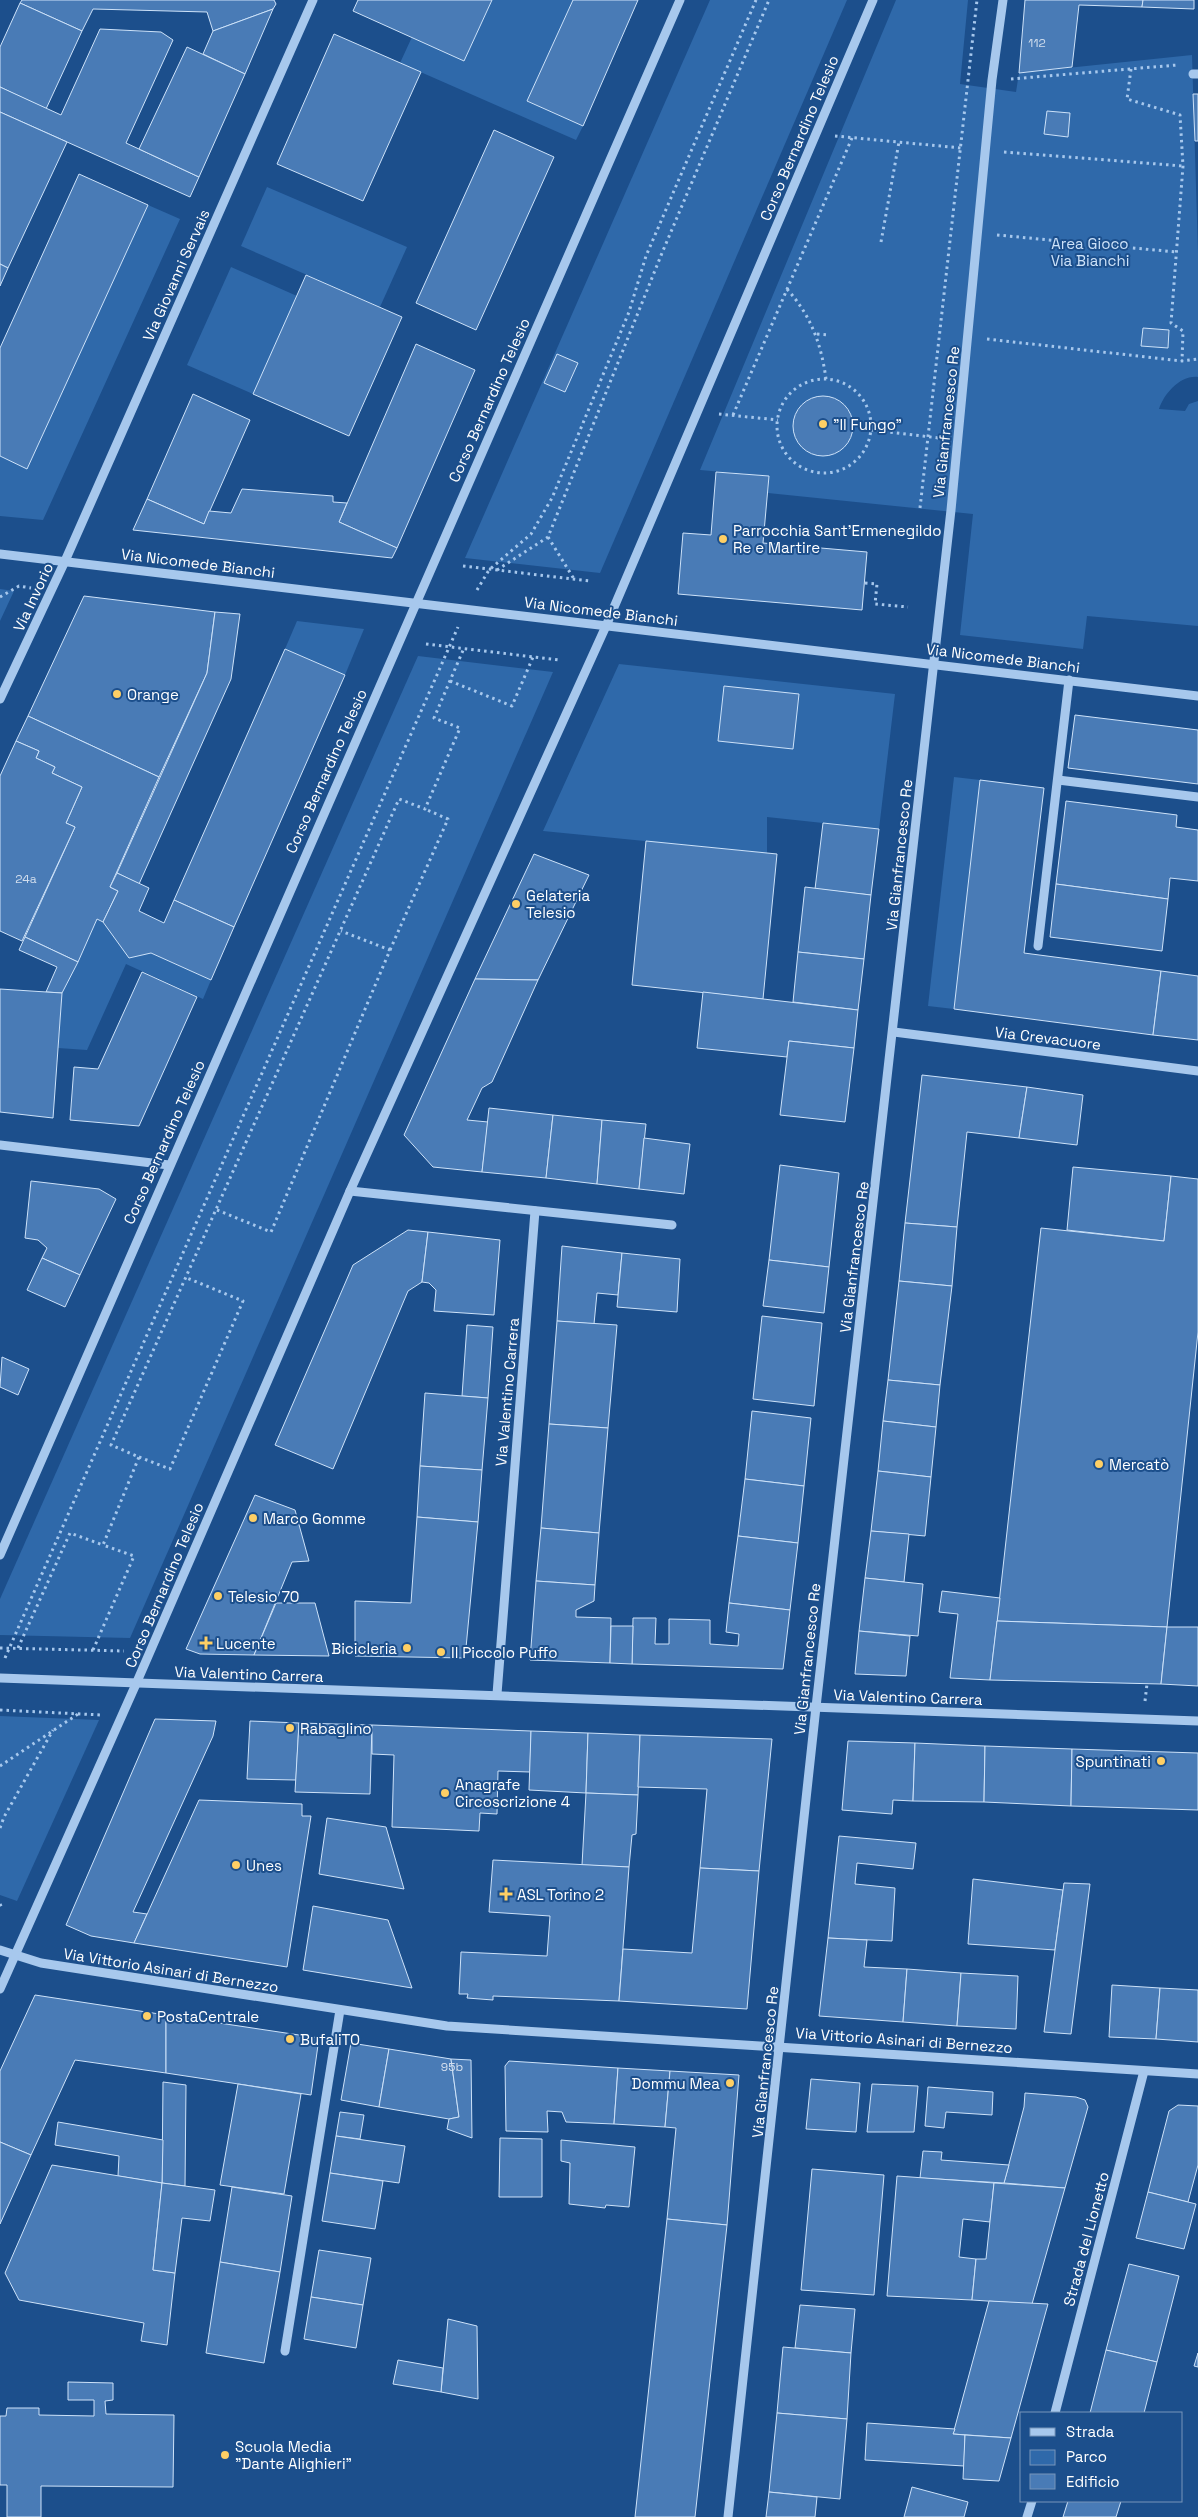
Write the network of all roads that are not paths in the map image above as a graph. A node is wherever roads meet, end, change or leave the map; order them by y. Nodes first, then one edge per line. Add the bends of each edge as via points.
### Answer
1 (313, 0) edge
2 (680, 0) edge
3 (873, 0) edge
4 (1003, 0) edge
5 (0, 554) edge
6 (65, 561) junction
7 (415, 602) junction
8 (606, 626) junction
9 (933, 664) junction
10 (1069, 680) junction
11 (1198, 696) edge
12 (0, 699) edge
13 (1058, 780) junction
14 (1198, 797) edge
15 (1038, 946) dead end
16 (894, 1032) junction
17 (1198, 1071) edge
18 (0, 1145) edge
19 (169, 1165) junction
20 (350, 1191) junction
21 (535, 1211) junction
22 (672, 1225) dead end
23 (0, 1555) edge
24 (0, 1678) edge
25 (136, 1684) junction
26 (497, 1694) junction
27 (816, 1707) junction
28 (1198, 1721) edge
29 (0, 1950) edge
30 (15, 1956) junction
31 (0, 1990) edge
32 (340, 2010) junction
33 (780, 2046) junction
34 (1144, 2071) junction
35 (1198, 2074) edge
36 (285, 2351) dead end
37 (1055, 2412) edge
38 (1032, 2502) edge
39 (728, 2517) edge
40 (1028, 2517) edge

1 - 6 street, Via Giovanni Servais
2 - 7 street, Corso Bernardino Telesio
3 - 8 street, Corso Bernardino Telesio
4 - 9 street, Via Gianfrancesco Re via 992,80
5 - 6 street, Via Nicomede Bianchi
6 - 7 street, Via Nicomede Bianchi
6 - 12 street, Via Invorio
7 - 8 street, Via Nicomede Bianchi
7 - 19 street, Corso Bernardino Telesio
8 - 9 street, Via Nicomede Bianchi
8 - 20 street, Corso Bernardino Telesio
9 - 10 street, Via Nicomede Bianchi
9 - 16 street, Via Gianfrancesco Re
10 - 11 street, Via Nicomede Bianchi
10 - 13 street
13 - 14 street
13 - 15 street
16 - 17 street, Via Crevacuore
16 - 27 street, Via Gianfrancesco Re
18 - 19 street
19 - 23 street, Corso Bernardino Telesio
20 - 21 street
20 - 25 street, Corso Bernardino Telesio
21 - 22 street
21 - 26 street, Via Valentino Carrera
24 - 25 street, Via Valentino Carrera
25 - 26 street, Via Valentino Carrera
25 - 30 street, Corso Bernardino Telesio
26 - 27 street, Via Valentino Carrera
27 - 28 street, Via Valentino Carrera
27 - 33 street, Via Gianfrancesco Re
29 - 30 street, Via Vittorio Asinari di Bernezzo
30 - 31 street, Corso Bernardino Telesio
30 - 32 street, Via Vittorio Asinari di Bernezzo via 40,1963
32 - 33 street, Via Vittorio Asinari di Bernezzo via 447,2026
32 - 36 street
33 - 34 street, Via Vittorio Asinari di Bernezzo
33 - 39 street, Via Gianfrancesco Re
34 - 35 street, Via Vittorio Asinari di Bernezzo
34 - 37 street, Strada del Lionetto
38 - 40 street

